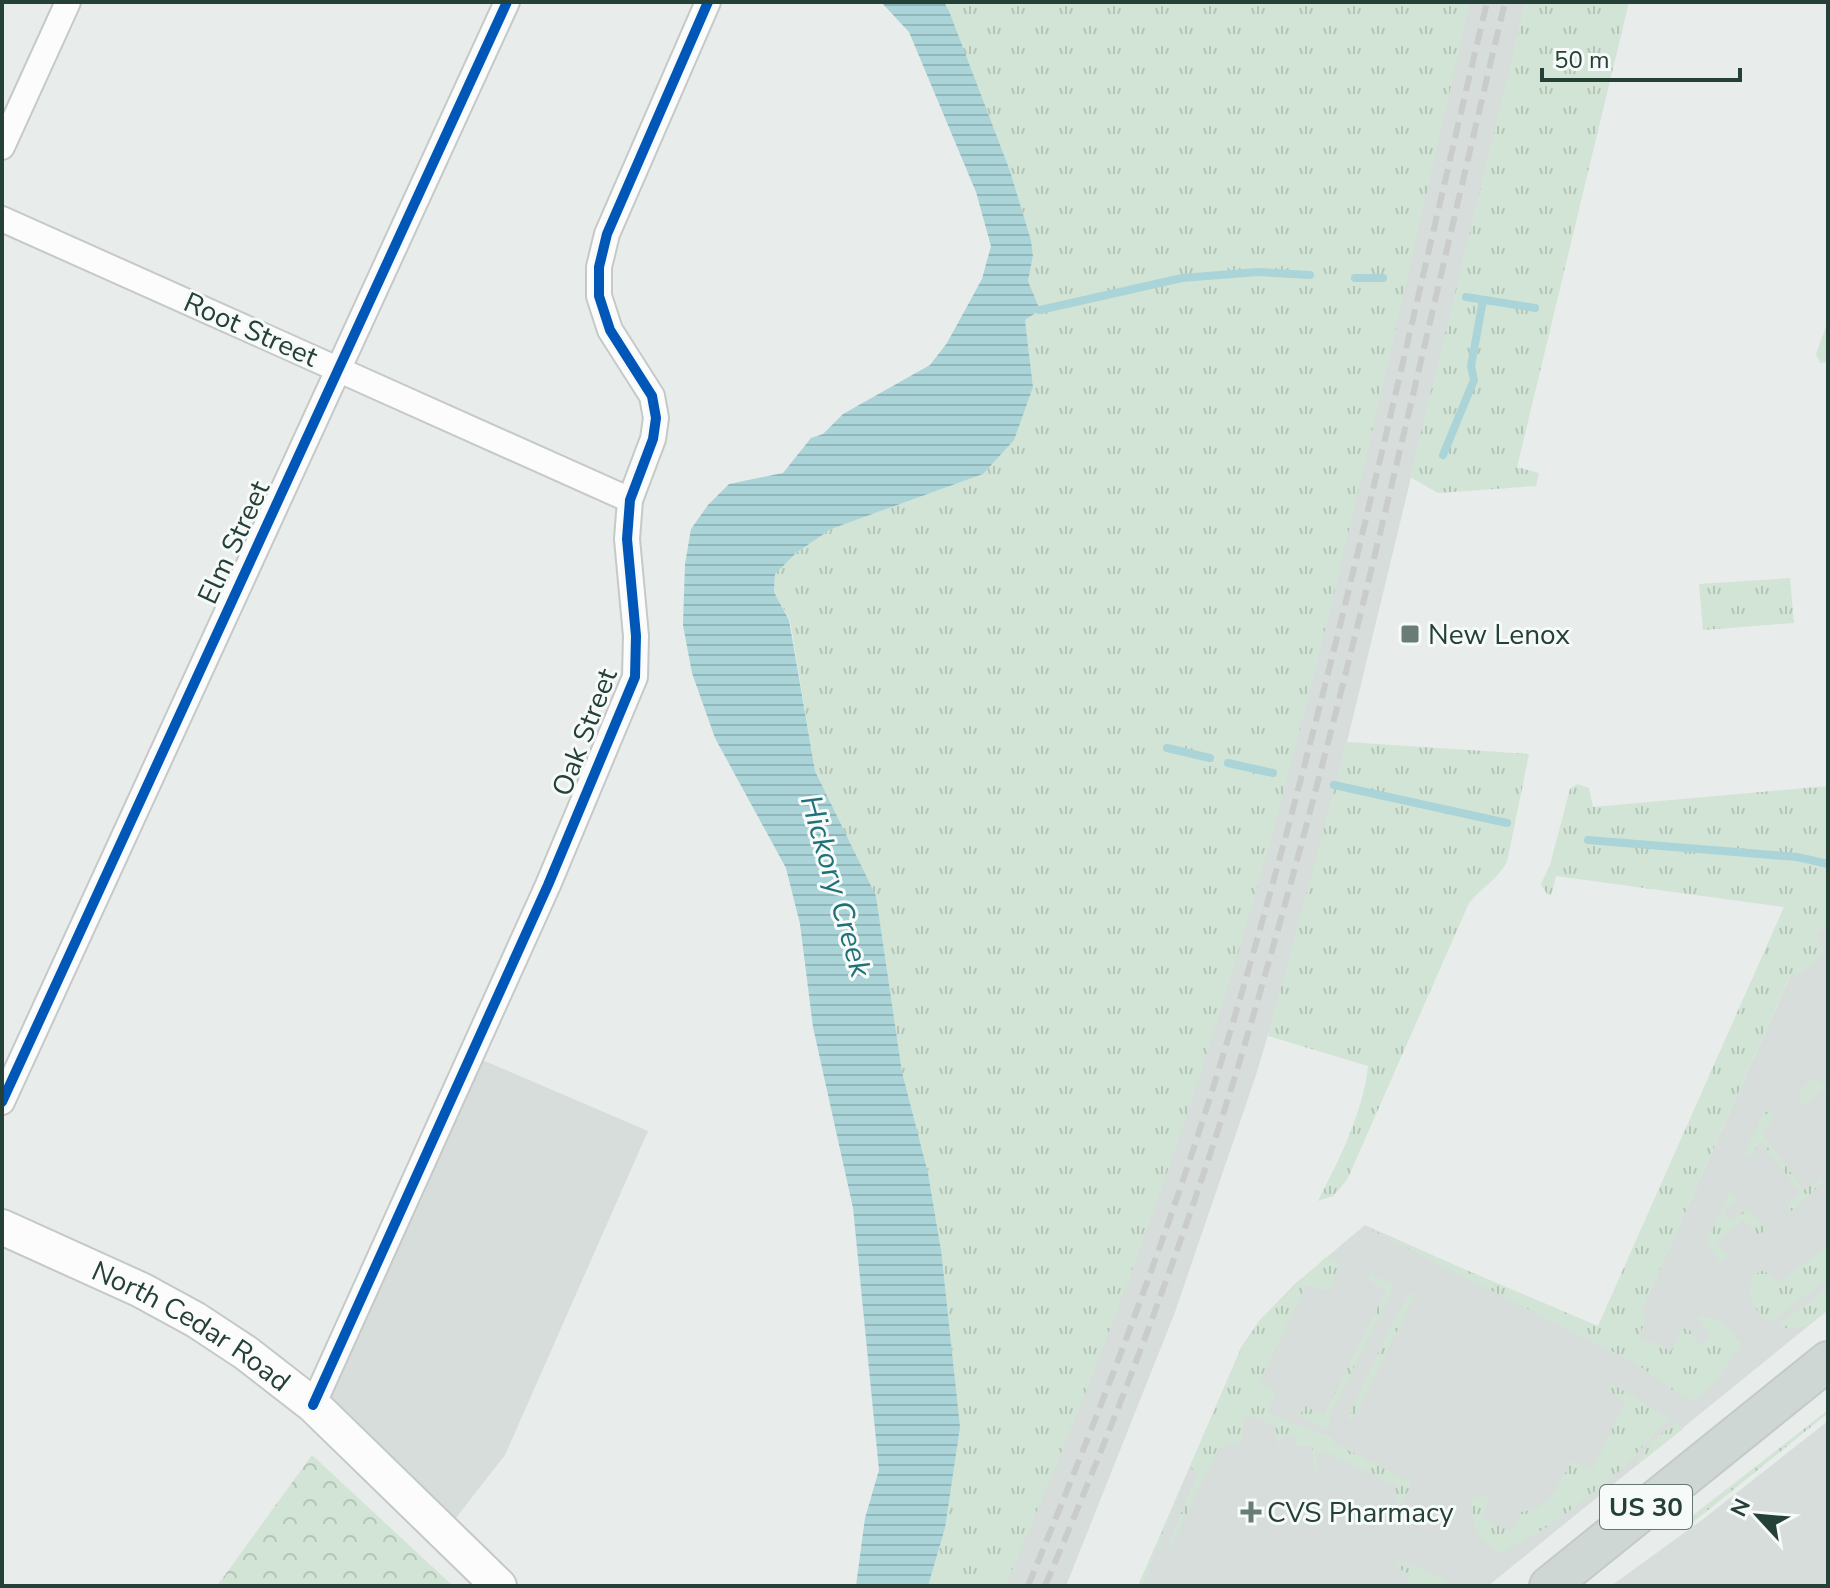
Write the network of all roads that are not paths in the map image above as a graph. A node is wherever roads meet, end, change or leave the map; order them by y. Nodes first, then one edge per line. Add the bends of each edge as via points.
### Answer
1 (68, 2) edge
2 (507, 2) edge
3 (706, 7) edge
4 (2, 147) edge
5 (2, 219) edge
6 (340, 368) junction
7 (630, 500) junction
8 (2, 1102) edge
9 (2, 1227) edge
10 (1828, 1361) edge
11 (313, 1405) junction
12 (499, 1586) edge
13 (1549, 1586) edge

1 - 4 street
2 - 6 street, Elm Street
3 - 7 street, Oak Street via 607,234 599,267 599,296 610,330 652,396 656,418
5 - 6 street, Root Street
6 - 7 street, Root Street
6 - 8 street, Elm Street
7 - 11 street, Oak Street via 627,539 635,677 548,885
9 - 11 street, North Cedar Road via 196,1320
10 - 13 main road, US 30
11 - 12 street, North Cedar Road

